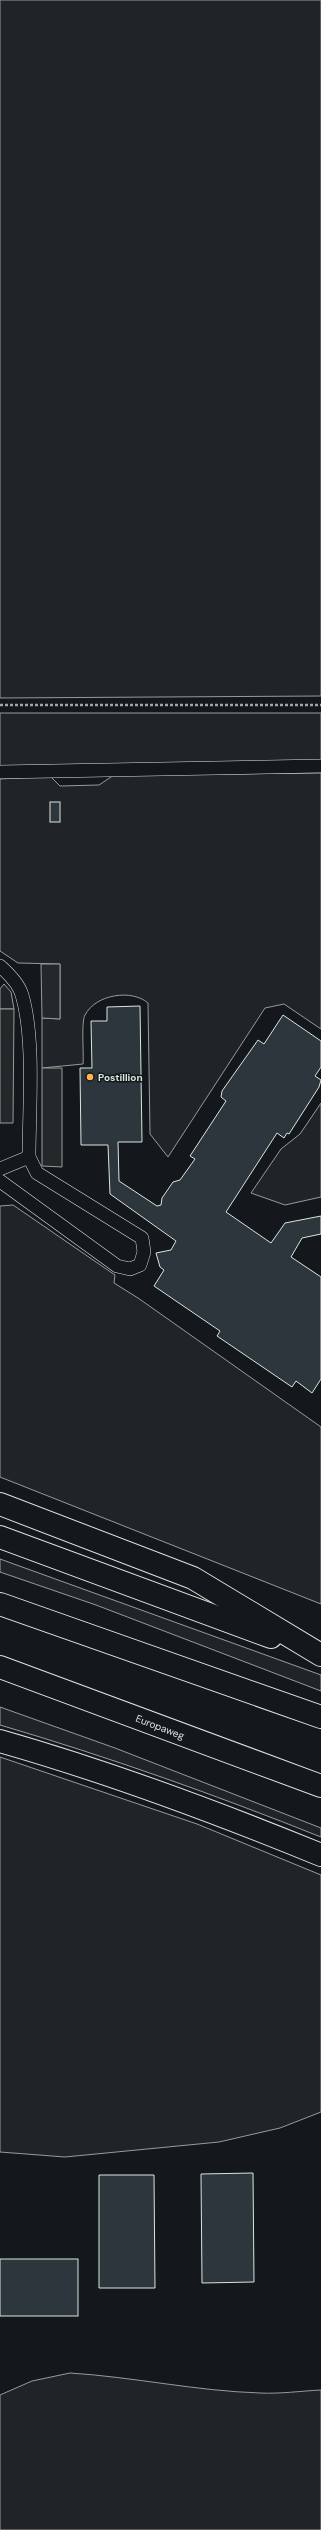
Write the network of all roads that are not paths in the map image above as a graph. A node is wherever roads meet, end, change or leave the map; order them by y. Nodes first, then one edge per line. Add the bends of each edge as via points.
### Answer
1 (321, 766) edge
2 (0, 772) edge
3 (0, 966) edge
4 (29, 1157) junction
5 (0, 1169) edge
6 (0, 1181) edge
7 (0, 1504) edge
8 (0, 1537) edge
9 (0, 1604) edge
10 (321, 1655) edge
11 (0, 1667) edge
12 (321, 1717) edge
13 (0, 1741) edge
14 (321, 1786) edge
15 (321, 1855) edge

1 - 2 lane
3 - 4 lane via 10,974 22,993 29,1025
4 - 5 lane
4 - 6 lane via 37,1173 142,1238 144,1252 140,1265 130,1269 117,1266
7 - 10 highway via 193,1578
8 - 10 highway
9 - 12 highway
11 - 14 highway, Europaweg
13 - 15 highway via 64,1759 236,1821

